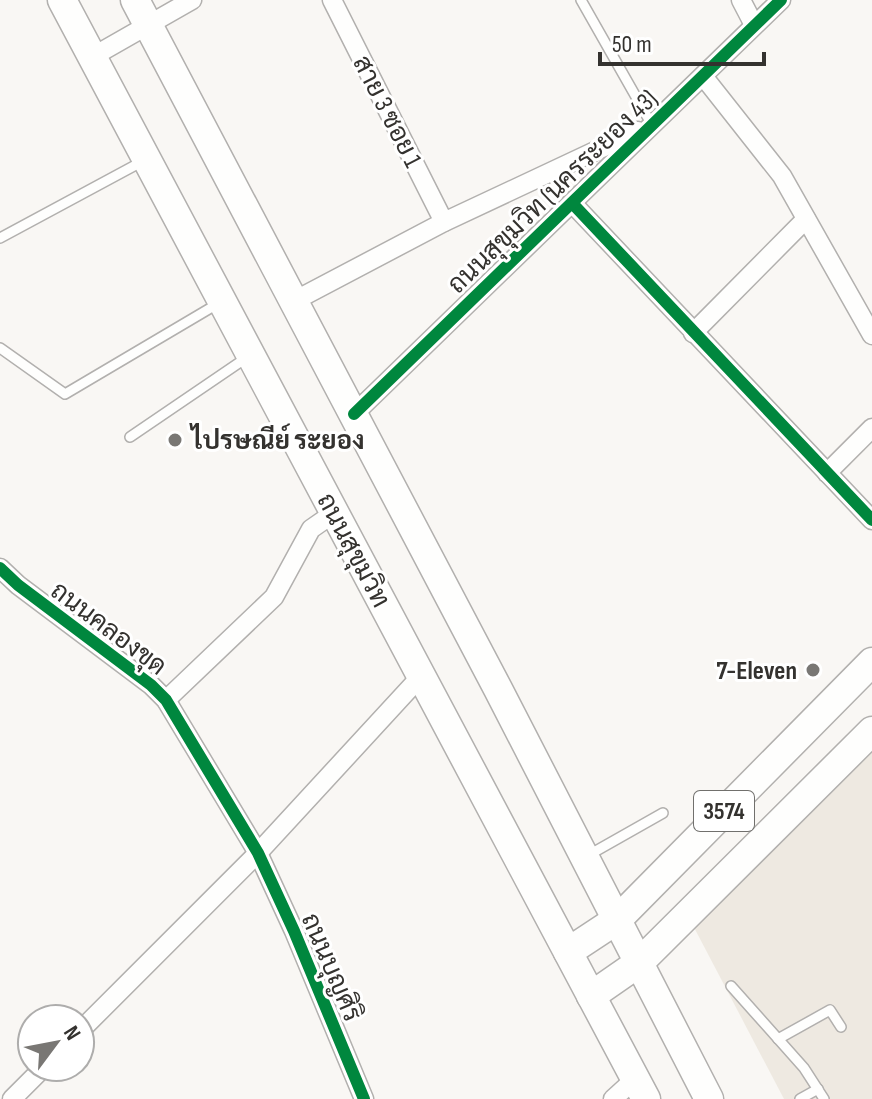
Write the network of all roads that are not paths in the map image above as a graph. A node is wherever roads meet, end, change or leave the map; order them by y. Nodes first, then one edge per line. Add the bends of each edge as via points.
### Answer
1 (62, 0) edge
2 (192, 0) edge
3 (332, 0) edge
4 (581, 0) edge
5 (741, 0) edge
6 (781, 0) edge
7 (141, 12) edge
8 (754, 25) junction
9 (92, 57) junction
10 (703, 76) junction
11 (652, 125) junction
12 (146, 159) junction
13 (572, 203) junction
14 (806, 219) junction
15 (444, 222) junction
16 (0, 238) edge
17 (294, 301) junction
18 (222, 302) junction
19 (693, 333) junction
20 (872, 335) edge
21 (0, 348) edge
22 (251, 354) junction
23 (354, 414) junction
24 (872, 428) edge
25 (130, 437) dead end
26 (827, 473) junction
27 (334, 513) junction
28 (872, 520) edge
29 (0, 568) edge
30 (872, 662) edge
31 (421, 676) junction
32 (166, 700) junction
33 (872, 731) edge
34 (663, 813) dead end
35 (258, 853) junction
36 (585, 858) junction
37 (618, 919) junction
38 (568, 952) junction
39 (640, 962) junction
40 (731, 986) dead end
41 (591, 996) junction
42 (96, 1015) edge
43 (841, 1027) dead end
44 (778, 1039) junction
45 (28, 1083) edge
46 (641, 1089) edge
47 (818, 1089) junction
48 (12, 1099) edge
49 (364, 1099) edge
50 (613, 1099) edge
51 (709, 1099) edge
52 (800, 1099) edge
53 (824, 1099) edge

1 - 9 main road, ถนนสุขุมวิท
2 - 7 street
3 - 15 street, สาย 3 ซอย 1
4 - 11 lane
5 - 8 street
6 - 8 street, ถนนสุขุมวิท (นครระยอง 43)
7 - 9 street
7 - 17 main road
8 - 10 street, ถนนสุขุมวิท (นครระยอง 43)
9 - 12 main road, ถนนสุขุมวิท
10 - 11 street, ถนนสุขุมวิท (นครระยอง 43)
10 - 14 street via 782,176
11 - 13 street, ถนนสุขุมวิท (นครระยอง 43)
11 - 15 street
12 - 16 lane
12 - 18 main road, ถนนสุขุมวิท
13 - 19 street
13 - 23 street, ถนนสุขุมวิท (นครระยอง 43)
14 - 19 street
14 - 20 street
15 - 17 street
17 - 23 main road
18 - 21 lane via 65,394
18 - 22 main road, ถนนสุขุมวิท
19 - 26 street
22 - 25 lane
22 - 27 main road, ถนนสุขุมวิท
23 - 36 main road
24 - 26 street
26 - 28 street
27 - 31 main road, ถนนสุขุมวิท
27 - 32 street via 311,529 274,597
29 - 32 street, ถนนคลองขุด
30 - 37 main road, 3574
31 - 35 street
31 - 38 main road, ถนนสุขุมวิท
32 - 35 street, ถนนคลองขุด
33 - 39 main road, 3574
34 - 36 lane
35 - 42 street
35 - 49 street, ถนนบุญศิริ
36 - 37 main road
37 - 38 main road, 3574
37 - 39 main road
38 - 41 main road, ถนนสุขุมวิท
39 - 41 main road, 3574
39 - 51 main road
40 - 44 lane
41 - 46 main road, ถนนสุขุมวิท
43 - 44 lane via 830,1010
44 - 47 lane
45 - 48 street
46 - 50 street
47 - 52 lane
47 - 53 lane

